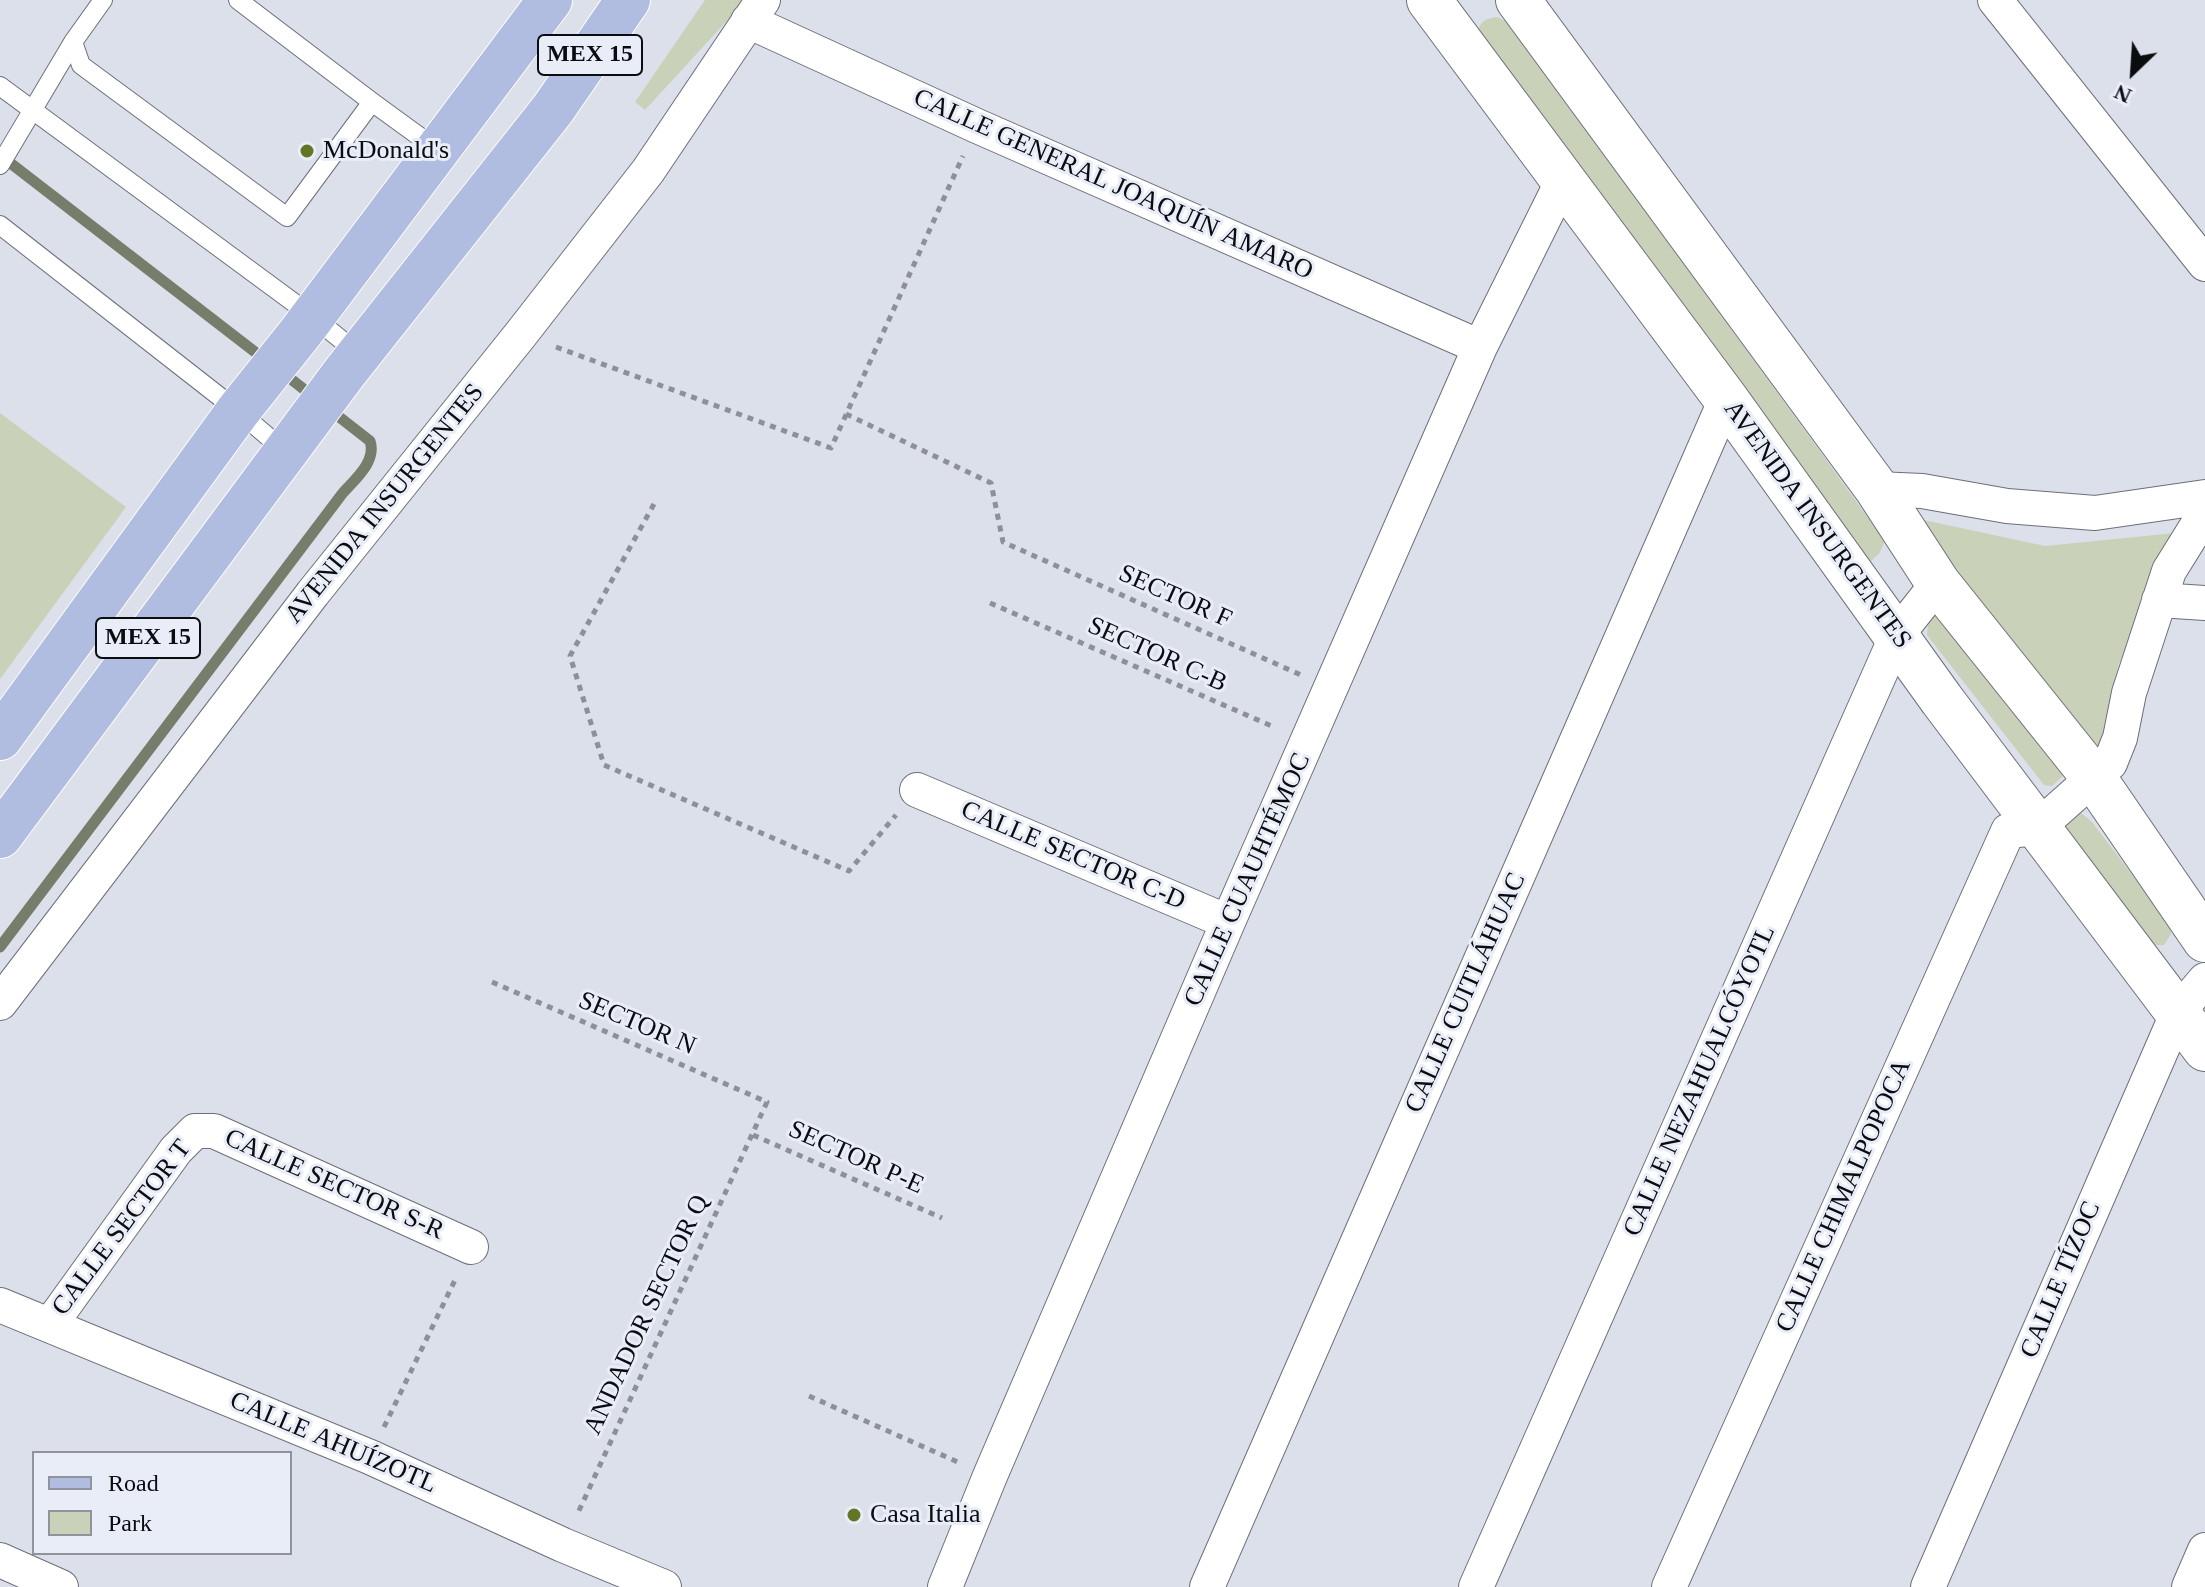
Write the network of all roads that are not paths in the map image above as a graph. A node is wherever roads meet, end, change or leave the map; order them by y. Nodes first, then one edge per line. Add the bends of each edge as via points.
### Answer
1 (103, 0) edge
2 (238, 0) edge
3 (550, 0) edge
4 (628, 0) edge
5 (1518, 0) edge
6 (1995, 0) edge
7 (1449, 8) edge
8 (755, 10) edge
9 (73, 42) junction
10 (500, 68) junction
11 (7, 91) edge
12 (372, 102) junction
13 (553, 109) junction
14 (34, 111) junction
15 (438, 150) junction
16 (0, 165) edge
17 (1563, 180) junction
18 (0, 225) edge
19 (2205, 264) edge
20 (306, 324) junction
21 (1480, 347) junction
22 (352, 364) junction
23 (1726, 399) junction
24 (243, 405) junction
25 (291, 446) junction
26 (1877, 489) junction
27 (2205, 497) edge
28 (2205, 513) edge
29 (1938, 583) junction
30 (2159, 600) junction
31 (2205, 603) edge
32 (1897, 635) junction
33 (0, 738) edge
34 (2094, 778) junction
35 (917, 790) road end
36 (2037, 828) junction
37 (0, 836) edge
38 (1228, 922) junction
39 (2205, 940) edge
40 (2192, 996) edge
41 (0, 1003) edge
42 (2205, 1049) edge
43 (195, 1131) joint
44 (471, 1247) road end
45 (0, 1305) edge
46 (50, 1325) junction
47 (2205, 1550) edge
48 (0, 1560) edge
49 (61, 1587) edge
50 (664, 1587) edge
51 (945, 1587) edge
52 (1207, 1587) edge
53 (1476, 1587) edge
54 (1669, 1587) edge
55 (1928, 1587) edge
56 (2189, 1587) edge

1 - 9 lane
2 - 12 lane
3 - 10 main road, MEX 15
4 - 13 main road, MEX 15
5 - 26 main road
6 - 19 street
7 - 17 main road, AVENIDA INSURGENTES
8 - 21 street, CALLE GENERAL JOAQUÍN AMARO via 977,126
8 - 41 street, AVENIDA INSURGENTES via 648,171 313,593
9 - 12 lane via 81,65 287,217
9 - 14 lane
10 - 13 main road
10 - 15 main road, MEX 15
11 - 14 lane
12 - 15 lane
13 - 22 main road, MEX 15
14 - 16 lane
14 - 20 lane
15 - 20 main road, MEX 15
17 - 21 street, CALLE CUAUHTÉMOC
17 - 23 main road, AVENIDA INSURGENTES
18 - 24 lane
20 - 22 lane
20 - 24 main road, MEX 15
21 - 38 street, CALLE CUAUHTÉMOC
22 - 25 main road, MEX 15
23 - 32 main road, AVENIDA INSURGENTES
23 - 52 street, CALLE CUITLÁHUAC
24 - 25 lane
24 - 33 main road, MEX 15
25 - 37 main road, MEX 15
26 - 27 street via 2095,513
26 - 29 main road
28 - 30 street via 2169,571
29 - 32 street, CALLE NEZAHUALCÓYOTL
29 - 34 main road
30 - 31 street
30 - 34 street via 2120,738 2110,763
32 - 36 main road, AVENIDA INSURGENTES
32 - 53 street, CALLE NEZAHUALCÓYOTL
34 - 36 street
34 - 39 main road
35 - 38 street, CALLE SECTOR C-D
36 - 40 main road, AVENIDA INSURGENTES
36 - 54 street, CALLE CHIMALPOPOCA via 2008,831
38 - 51 street, CALLE CUAUHTÉMOC
40 - 42 main road, AVENIDA INSURGENTES
40 - 55 street, CALLE TÍZOC
43 - 44 street, CALLE SECTOR S-R via 214,1131
43 - 46 street, CALLE SECTOR T
45 - 46 street, CALLE AHUÍZOTL
46 - 50 street, CALLE AHUÍZOTL via 370,1457
47 - 56 street
48 - 49 street

